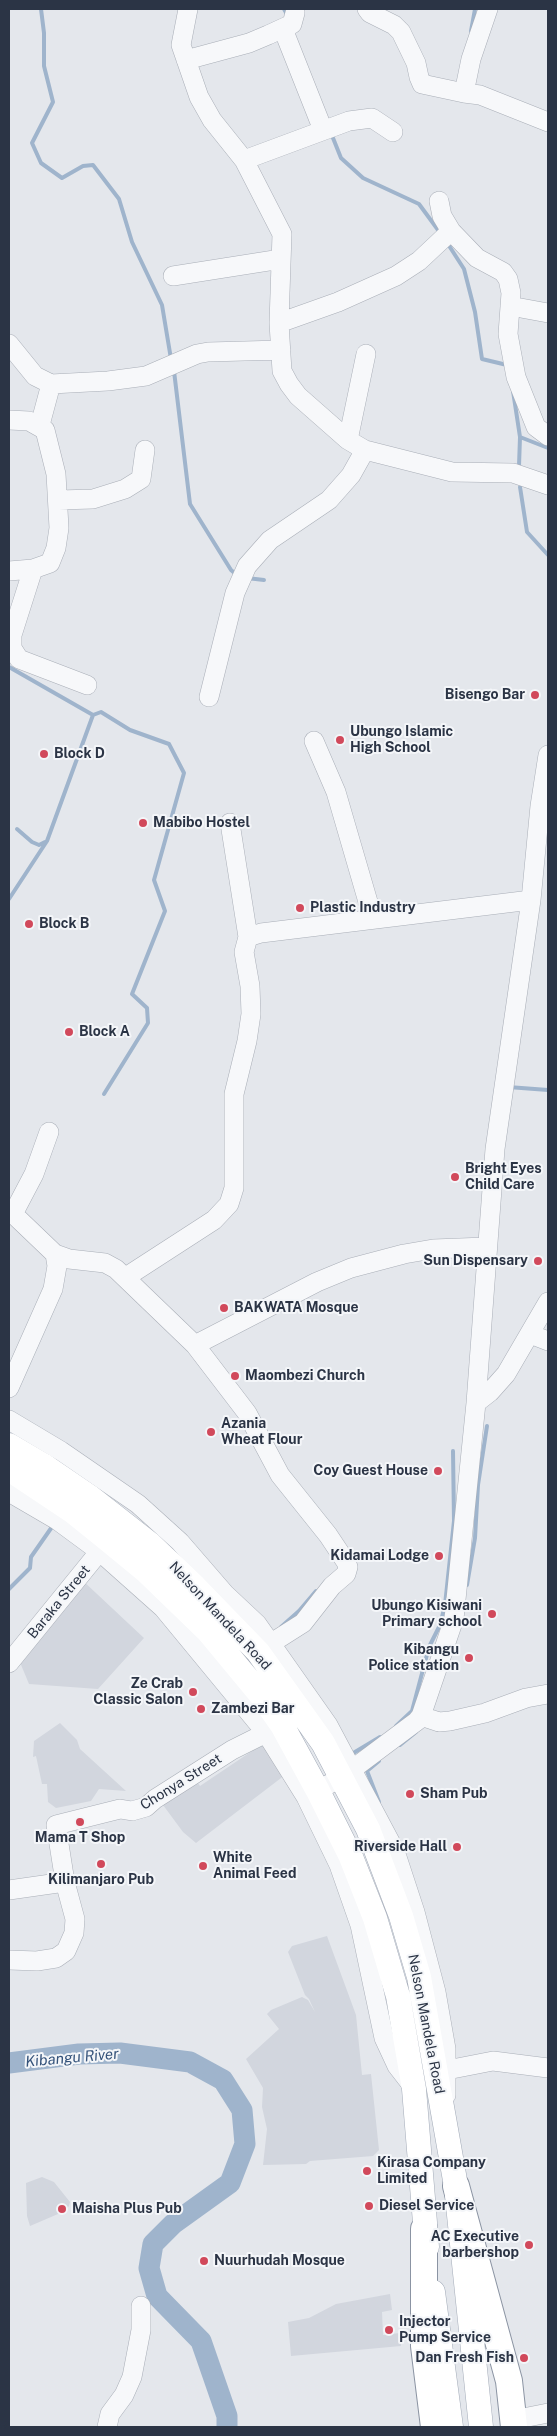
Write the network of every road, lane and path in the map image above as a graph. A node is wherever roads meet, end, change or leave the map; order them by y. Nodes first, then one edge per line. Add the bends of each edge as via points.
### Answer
1 (188, 9) edge
2 (367, 9) edge
3 (488, 9) edge
4 (296, 13) dead end
5 (283, 28) junction
6 (186, 60) junction
7 (464, 93) junction
8 (548, 122) edge
9 (323, 130) junction
10 (394, 132) dead end
11 (244, 160) junction
12 (439, 201) dead end
13 (451, 231) junction
14 (281, 259) junction
15 (173, 276) dead end
16 (510, 306) junction
17 (548, 313) edge
18 (279, 323) junction
19 (9, 344) edge
20 (282, 350) junction
21 (366, 354) dead end
22 (51, 384) junction
23 (9, 420) edge
24 (40, 425) junction
25 (548, 436) edge
26 (348, 440) junction
27 (146, 450) dead end
28 (365, 450) junction
29 (548, 485) edge
30 (58, 500) junction
31 (33, 569) junction
32 (9, 571) edge
33 (87, 685) dead end
34 (208, 697) dead end
35 (314, 741) dead end
36 (548, 755) edge
37 (230, 824) dead end
38 (531, 900) junction
39 (374, 919) junction
40 (248, 937) junction
41 (49, 1132) dead end
42 (11, 1212) edge
43 (486, 1248) junction
44 (55, 1254) junction
45 (126, 1277) junction
46 (548, 1302) edge
47 (530, 1334) junction
48 (548, 1341) edge
49 (195, 1345) junction
50 (14, 1362) edge
51 (9, 1388) edge
52 (476, 1403) junction
53 (9, 1420) edge
54 (9, 1445) edge
55 (9, 1469) edge
56 (9, 1492) edge
57 (104, 1545) junction
58 (265, 1648) junction
59 (9, 1663) edge
60 (548, 1694) edge
61 (421, 1716) junction
62 (274, 1729) junction
63 (347, 1773) junction
64 (312, 1794) junction
65 (65, 1882) junction
66 (9, 1890) edge
67 (9, 1960) edge
68 (548, 2068) edge
69 (442, 2073) junction
70 (456, 2186) junction
71 (424, 2229) joint
72 (141, 2306) dead end
73 (548, 2414) edge
74 (480, 2420) edge
75 (513, 2424) edge
76 (445, 2426) edge
77 (107, 2427) edge

1 - 6 street via 181,45
2 - 7 street via 401,32 422,84
3 - 7 street via 471,59
4 - 5 street via 292,24
5 - 6 street via 249,43
5 - 9 street
6 - 11 street via 199,97
7 - 8 street via 480,95
9 - 10 street via 349,121 372,118
9 - 11 street
11 - 14 street via 282,234
12 - 13 street via 442,216
13 - 16 street via 477,258 503,272 510,285
13 - 18 street via 419,261 396,276 338,302
14 - 15 street
14 - 18 street
16 - 17 street
16 - 25 street via 508,334 516,377 536,427
18 - 20 street
19 - 22 street via 35,376
20 - 22 street via 208,352 146,376
20 - 26 street via 282,371 289,384 298,396
21 - 26 street
22 - 24 street
23 - 24 street
24 - 30 street via 45,430 52,452
26 - 28 street
27 - 30 street via 141,479 125,489 93,499
28 - 29 street via 452,472 513,474
28 - 34 street via 351,475 329,500 270,540 246,566 234,592
30 - 31 street via 59,528 54,556 50,563
31 - 32 street
31 - 33 street via 12,635 12,648 19,659
35 - 39 street via 336,792
36 - 38 street
37 - 40 street
38 - 39 street
38 - 43 street via 495,1149
39 - 40 street
40 - 45 street via 244,952 251,1014 248,1041 234,1094 234,1188 229,1204 214,1220
41 - 42 street via 34,1174
42 - 44 street
43 - 49 street via 433,1249 351,1268
43 - 52 street
44 - 45 street via 105,1263
44 - 50 street via 57,1266 53,1289
45 - 49 street
46 - 47 street
47 - 48 street
47 - 52 street via 506,1374
49 - 58 street via 247,1413 280,1476 328,1535 348,1567 346,1574 332,1586 303,1623
50 - 51 street
52 - 61 street via 454,1619
53 - 58 street via 61,1450 138,1504 180,1542 225,1594 257,1624
54 - 58 main road, Nelson Mandela Road via 43,1464 150,1544
55 - 57 main road, Nelson Mandela Road via 72,1511
56 - 57 street
57 - 59 street, Baraka Street
57 - 62 main road, Nelson Mandela Road via 147,1572 208,1631 261,1694
58 - 63 main road, Nelson Mandela Road via 297,1704
60 - 61 street via 450,1721 439,1722
61 - 63 street via 411,1727
62 - 64 main road, Nelson Mandela Road
62 - 65 street, Chonya Street via 232,1750 146,1806 56,1825
63 - 64 street
63 - 69 main road, Nelson Mandela Road via 401,1916
64 - 71 main road, Nelson Mandela Road via 351,1858 375,1918 398,1996 422,2161
65 - 66 street
65 - 67 street, Chonya Street via 75,1919 74,1933 66,1951 48,1961
68 - 69 street via 493,2061
69 - 70 main road, Nelson Mandela Road via 442,2108
70 - 74 main road, Nelson Mandela Road
70 - 75 highway via 509,2380
71 - 76 highway via 424,2346
72 - 77 street via 135,2369 124,2395 110,2414
73 - 75 street

